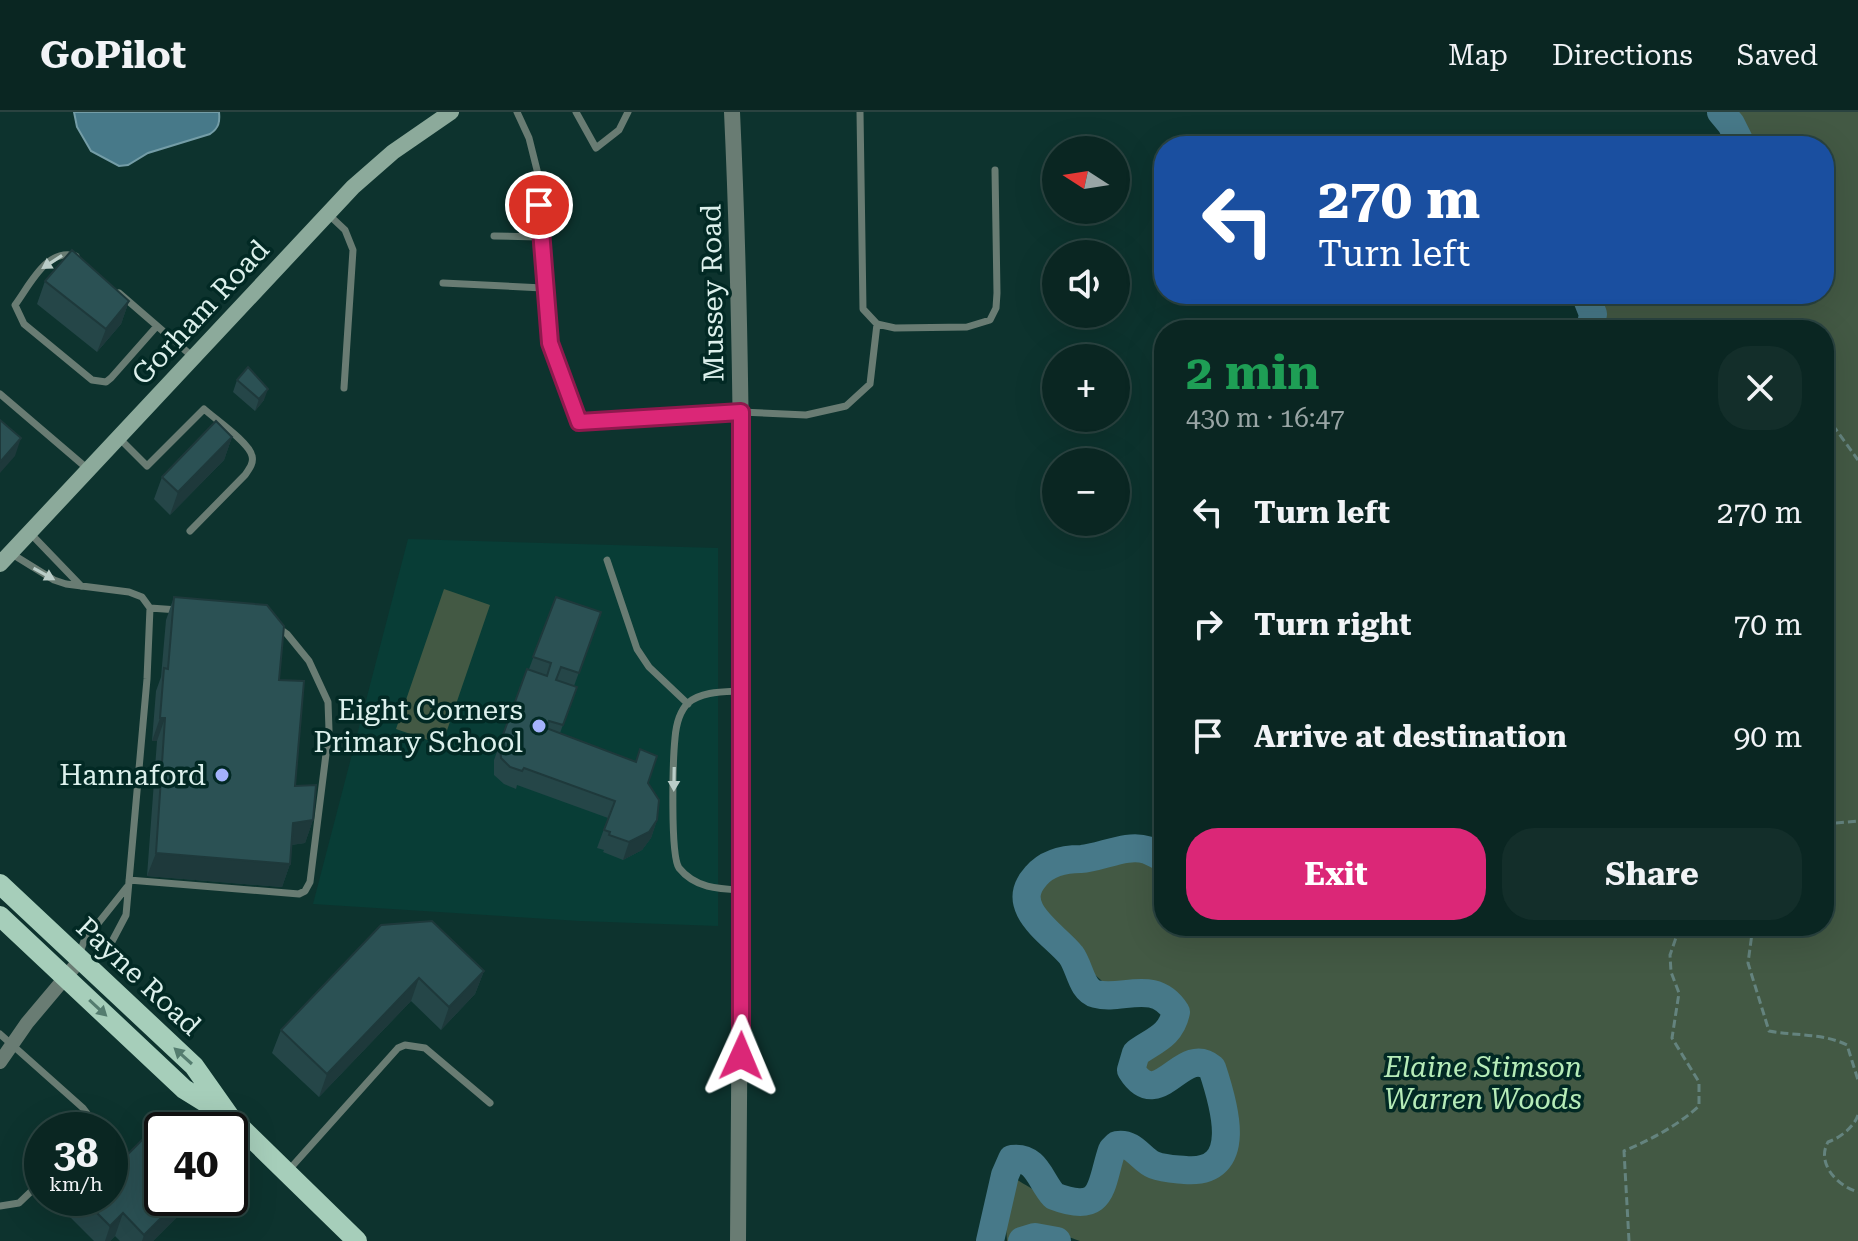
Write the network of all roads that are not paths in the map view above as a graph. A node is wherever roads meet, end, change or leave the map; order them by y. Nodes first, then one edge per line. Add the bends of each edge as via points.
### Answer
1 (451, 112) edge
2 (517, 112) edge
3 (576, 112) edge
4 (628, 112) edge
5 (732, 112) edge
6 (860, 112) edge
7 (995, 170) dead end
8 (327, 213) junction
9 (494, 236) dead end
10 (539, 237) junction
11 (89, 267) edge
12 (443, 283) dead end
13 (112, 286) edge
14 (543, 288) junction
15 (877, 324) junction
16 (157, 326) junction
17 (193, 357) junction
18 (344, 388) dead end
19 (0, 394) edge
20 (741, 412) junction
21 (119, 438) junction
22 (89, 470) junction
23 (190, 531) dead end
24 (29, 533) junction
25 (5, 558) edge
26 (607, 560) dead end
27 (81, 586) junction
28 (150, 608) junction
29 (192, 611) edge
30 (266, 621) edge
31 (742, 691) junction
32 (688, 704) junction
33 (0, 884) edge
34 (128, 884) junction
35 (742, 890) junction
36 (0, 916) edge
37 (80, 960) junction
38 (65, 977) junction
39 (5, 1039) edge
40 (0, 1062) edge
41 (490, 1103) dead end
42 (86, 1112) edge
43 (222, 1112) edge
44 (226, 1112) edge
45 (248, 1135) edge
46 (285, 1173) junction
47 (24, 1198) edge
48 (0, 1206) edge
49 (357, 1241) edge
50 (738, 1241) edge

1 - 8 main road, Gorham Road via 393,152
2 - 10 lane via 538,174
3 - 4 lane via 596,148 619,130
5 - 20 street, Mussey Road
6 - 15 lane via 863,309
7 - 15 lane via 997,293 990,320 967,327
8 - 17 main road, Gorham Road
8 - 18 lane via 345,230 353,250
9 - 10 lane
10 - 14 lane
11 -> 16 lane via 68,254 46,263 15,305 24,324 101,382 111,378
12 - 14 lane
13 - 16 lane
14 - 20 lane via 550,343 579,422
15 - 20 lane via 870,384 846,406 806,415
16 - 17 lane
17 - 21 main road, Gorham Road
19 - 22 lane
20 - 31 street, Mussey Road
21 - 22 main road, Gorham Road
21 - 23 lane via 147,466 204,409 248,447 252,465
22 - 24 main road, Gorham Road
24 - 25 main road, Gorham Road
24 - 27 lane
25 -> 27 lane
26 - 32 lane via 637,649
27 - 28 lane via 137,594
28 - 29 lane
28 - 34 lane
30 - 34 lane via 303,653 328,702 329,730 307,888 299,894
31 - 32 lane via 700,696
31 - 35 street, Mussey Road
32 -> 35 lane via 675,740 676,862 699,884
33 - 37 main road, Payne Road
34 - 37 lane via 84,941
34 - 37 lane via 126,915 118,935 100,958
35 - 50 street, Mussey Road
36 - 38 main road, Payne Road
37 - 38 street
44 -> 37 main road, Payne Road via 194,1066
38 - 39 street
38 -> 43 main road, Payne Road via 184,1089
39 - 40 street
39 - 42 lane
41 - 46 lane via 425,1048 405,1045
45 - 46 main road, Payne Road
46 - 49 main road, Payne Road
47 - 48 lane

